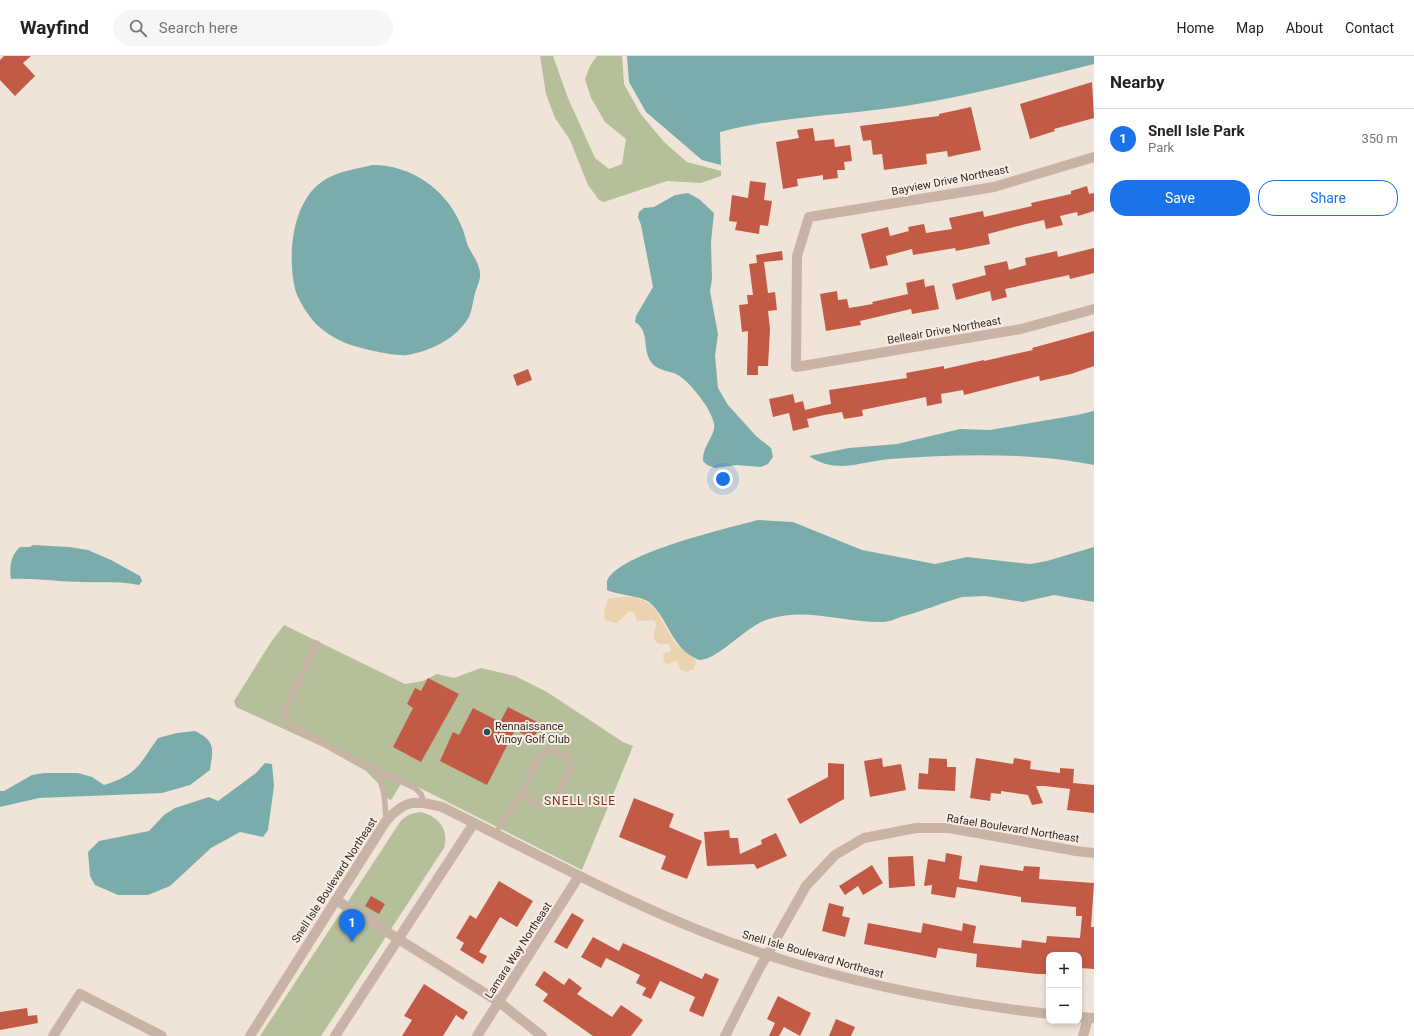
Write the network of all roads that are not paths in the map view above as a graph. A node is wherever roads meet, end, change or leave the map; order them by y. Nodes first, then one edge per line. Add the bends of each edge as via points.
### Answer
1 (1094, 157) edge
2 (1094, 308) edge
3 (796, 367) joint
4 (317, 642) dead end
5 (376, 769) junction
6 (520, 795) junction
7 (424, 802) junction
8 (386, 821) junction
9 (474, 823) junction
10 (495, 834) junction
11 (1094, 853) edge
12 (579, 876) junction
13 (336, 900) junction
14 (398, 939) junction
15 (768, 955) junction
16 (499, 1002) junction
17 (1046, 1014) edge
18 (1087, 1018) edge
19 (53, 1036) edge
20 (162, 1036) edge
21 (250, 1036) edge
22 (335, 1036) edge
23 (477, 1036) edge
24 (542, 1036) edge
25 (725, 1036) edge
26 (1083, 1036) edge

1 - 3 street, Bayview Drive Northeast via 994,187 809,217 798,256
2 - 3 street, Belleair Drive Northeast via 1021,329
4 - 5 lane via 285,710 286,721 291,726
5 - 7 lane via 415,788
5 - 8 lane via 385,796
6 - 6 lane via 540,756 551,749 570,758 570,770 553,803 538,805
6 - 10 lane
7 - 8 street, Snell Isle Boulevard Northeast via 412,802 403,806 395,810
7 - 9 street, Snell Isle Boulevard Northeast via 442,807
8 - 13 street, Snell Isle Boulevard Northeast
9 - 10 street, Snell Isle Boulevard Northeast
9 - 14 street
10 - 12 street, Snell Isle Boulevard Northeast
11 - 15 street, Rafael Boulevard Northeast via 948,828 916,828 864,838 835,855 806,886
12 - 15 street, Snell Isle Boulevard Northeast via 692,928
12 - 16 street, Lamara Way Northeast
13 - 14 street
13 - 21 street, Snell Isle Boulevard Northeast
14 - 16 street
14 - 22 street
15 - 17 street, Snell Isle Boulevard Northeast via 895,990
15 - 25 street, Rafael Boulevard Northeast
16 - 23 street, Lamara Way Northeast
16 - 24 street
18 - 26 street
19 - 20 street via 80,994

